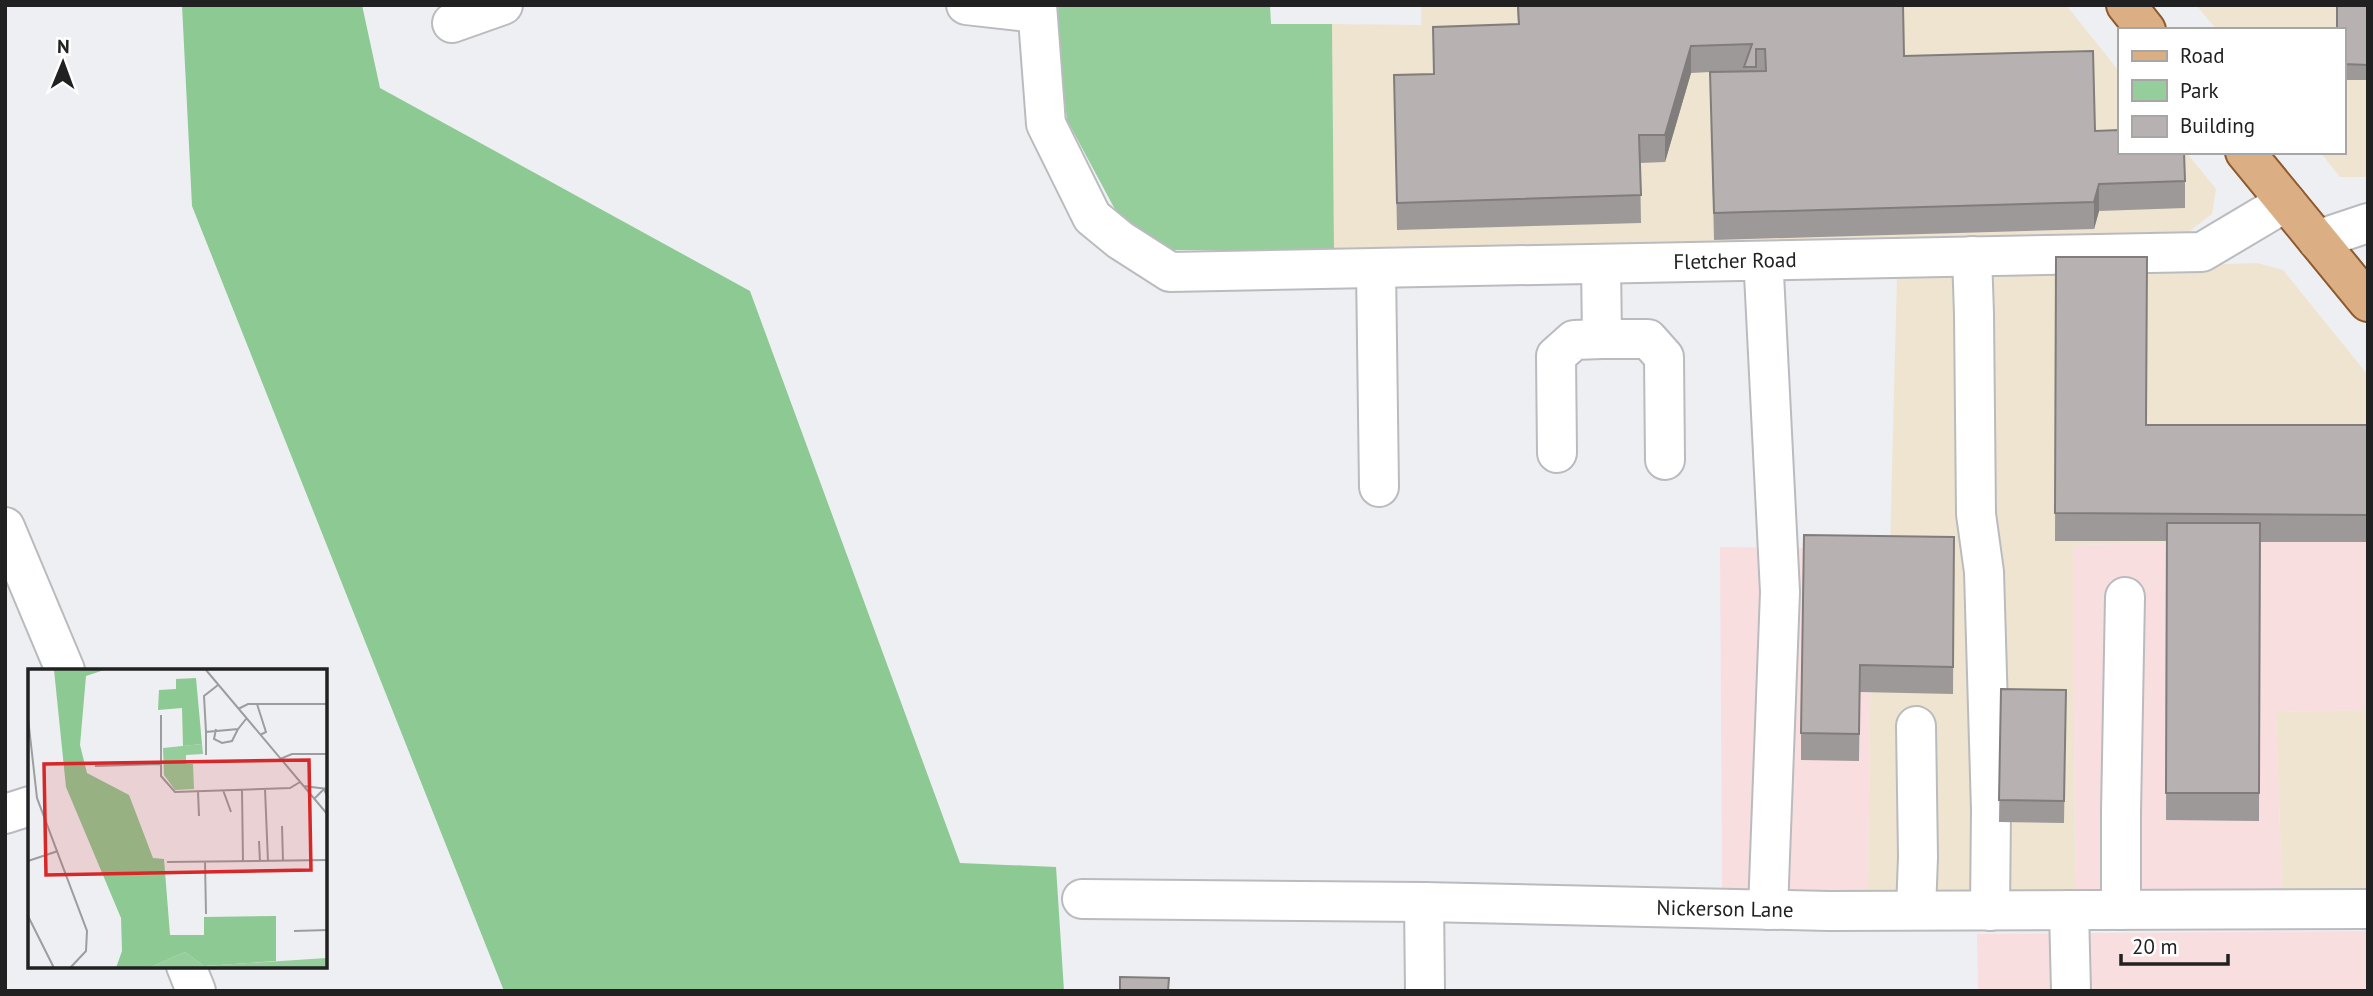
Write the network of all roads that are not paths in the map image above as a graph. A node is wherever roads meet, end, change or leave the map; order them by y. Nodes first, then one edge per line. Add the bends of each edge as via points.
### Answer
1 (503, 5) edge
2 (966, 5) edge
3 (2126, 5) edge
4 (1037, 9) edge
5 (452, 23) dead end
6 (2144, 28) edge
7 (2247, 154) edge
8 (2286, 202) junction
9 (2368, 222) edge
10 (2317, 240) junction
11 (1972, 256) junction
12 (1765, 261) junction
13 (1601, 264) junction
14 (1376, 268) junction
15 (2368, 302) edge
16 (1602, 339) junction
17 (1557, 453) dead end
18 (1665, 460) dead end
19 (1379, 487) dead end
20 (5, 527) edge
21 (2125, 597) dead end
22 (65, 669) edge
23 (1916, 726) dead end
24 (28, 807) edge
25 (5, 814) edge
26 (1082, 899) dead end
27 (1424, 902) junction
28 (2368, 909) edge
29 (1768, 910) junction
30 (2069, 910) junction
31 (2122, 910) junction
32 (1916, 911) junction
33 (1990, 911) junction
34 (187, 968) edge
35 (196, 991) edge
36 (1424, 991) edge
37 (2071, 991) edge

1 - 5 street
2 - 4 street
3 - 6 main road
4 - 14 street, Fletcher Road via 1046,124 1092,217 1120,240 1170,272
7 - 8 main road
8 - 10 main road
8 - 11 street, Fletcher Road via 2202,252
9 - 10 street
10 - 15 main road
11 - 12 street, Fletcher Road
11 - 33 street via 1976,514 1984,572 1991,810
12 - 13 street, Fletcher Road
12 - 29 street via 1780,592
13 - 14 street, Fletcher Road
13 - 16 street
14 - 19 street
16 - 17 street via 1574,340 1556,356
16 - 18 street via 1648,339 1664,357
20 - 22 street
21 - 31 street
23 - 32 street
24 - 25 street
26 - 27 street, Nickerson Lane
27 - 29 street, Nickerson Lane
27 - 36 street
28 - 31 street, Nickerson Lane
29 - 32 street, Nickerson Lane
30 - 31 street, Nickerson Lane
30 - 33 street, Nickerson Lane
30 - 37 street
32 - 33 street, Nickerson Lane
34 - 35 street

